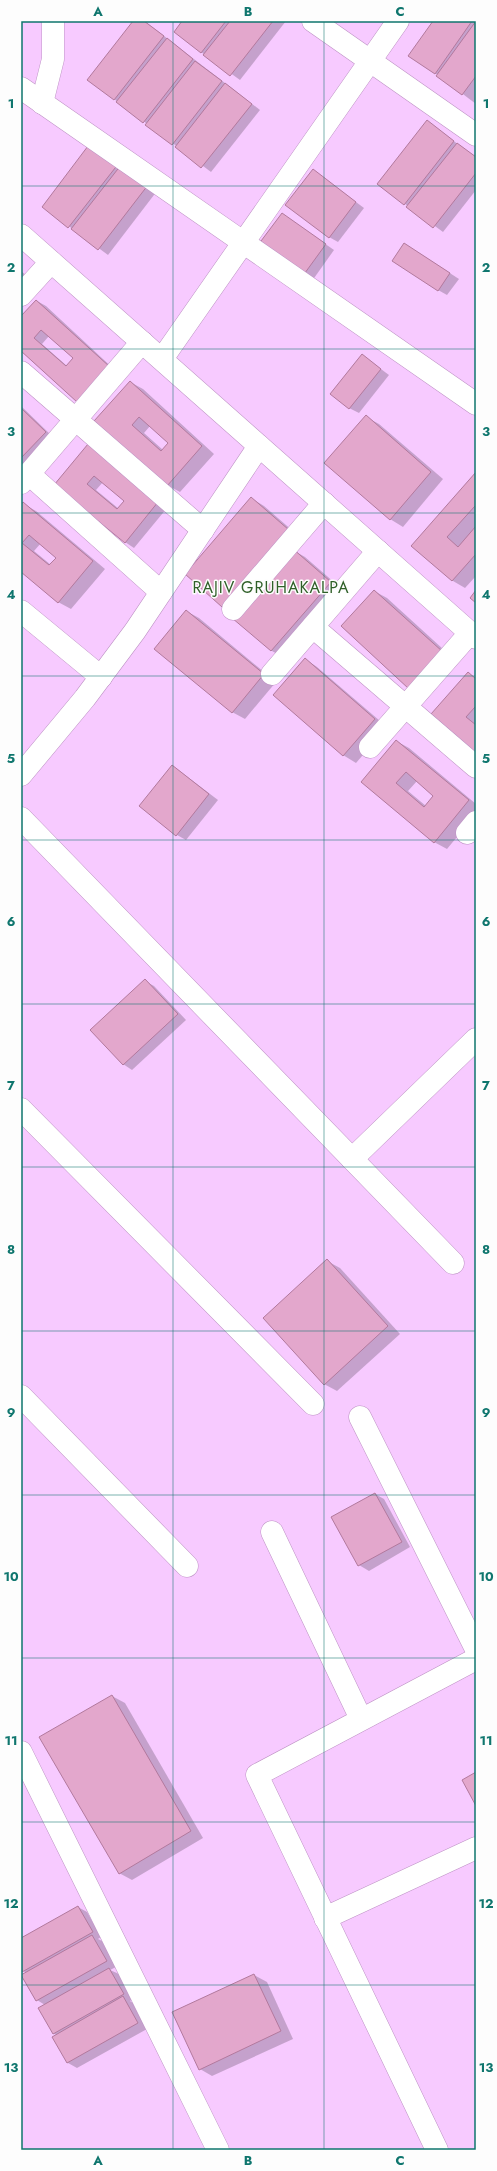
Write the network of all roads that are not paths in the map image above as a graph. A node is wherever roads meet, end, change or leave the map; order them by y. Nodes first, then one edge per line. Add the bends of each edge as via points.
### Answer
1 (53, 21) edge
2 (313, 21) edge
3 (398, 21) edge
4 (370, 62) junction
5 (21, 88) edge
6 (42, 103) junction
7 (476, 135) edge
8 (21, 235) edge
9 (244, 243) junction
10 (51, 262) junction
11 (21, 295) edge
12 (142, 342) junction
13 (162, 360) junction
14 (21, 372) edge
15 (476, 404) edge
16 (76, 419) junction
17 (259, 446) junction
18 (25, 478) edge
19 (324, 503) junction
20 (203, 530) junction
21 (378, 551) junction
22 (161, 592) junction
23 (233, 609) dead end
24 (21, 611) edge
25 (312, 627) junction
26 (473, 635) edge
27 (272, 674) dead end
28 (101, 677) junction
29 (406, 706) junction
30 (370, 747) dead end
31 (476, 767) edge
32 (21, 774) edge
33 (21, 818) edge
34 (476, 1039) edge
35 (21, 1109) edge
36 (352, 1159) junction
37 (453, 1264) dead end
38 (21, 1396) edge
39 (314, 1404) dead end
40 (360, 1417) dead end
41 (272, 1532) dead end
42 (188, 1566) dead end
43 (476, 1649) edge
44 (476, 1659) edge
45 (361, 1720) junction
46 (21, 1752) edge
47 (476, 1848) edge
48 (325, 1918) junction
49 (218, 2150) edge
50 (437, 2150) edge

1 - 6 street via 53,59
2 - 4 street
3 - 4 street
4 - 7 street
4 - 9 street
5 - 6 street
6 - 9 street
8 - 10 street
9 - 13 street
9 - 15 street
10 - 11 street
10 - 12 street
12 - 13 street
12 - 16 street
13 - 17 street
14 - 16 street
16 - 18 street
16 - 20 street
17 - 19 street
17 - 20 street
18 - 22 street
19 - 21 street
19 - 23 street
20 - 22 street
21 - 25 street
21 - 26 street
22 - 28 street
24 - 28 street
25 - 27 street
25 - 29 street
26 - 29 street
28 - 32 street
29 - 30 street
29 - 31 street
33 - 36 street
34 - 36 street
35 - 39 street
36 - 37 street
38 - 42 street
40 - 43 street
41 - 45 street
44 - 45 street
45 - 48 street via 257,1774
46 - 49 street
47 - 48 street
48 - 50 street

